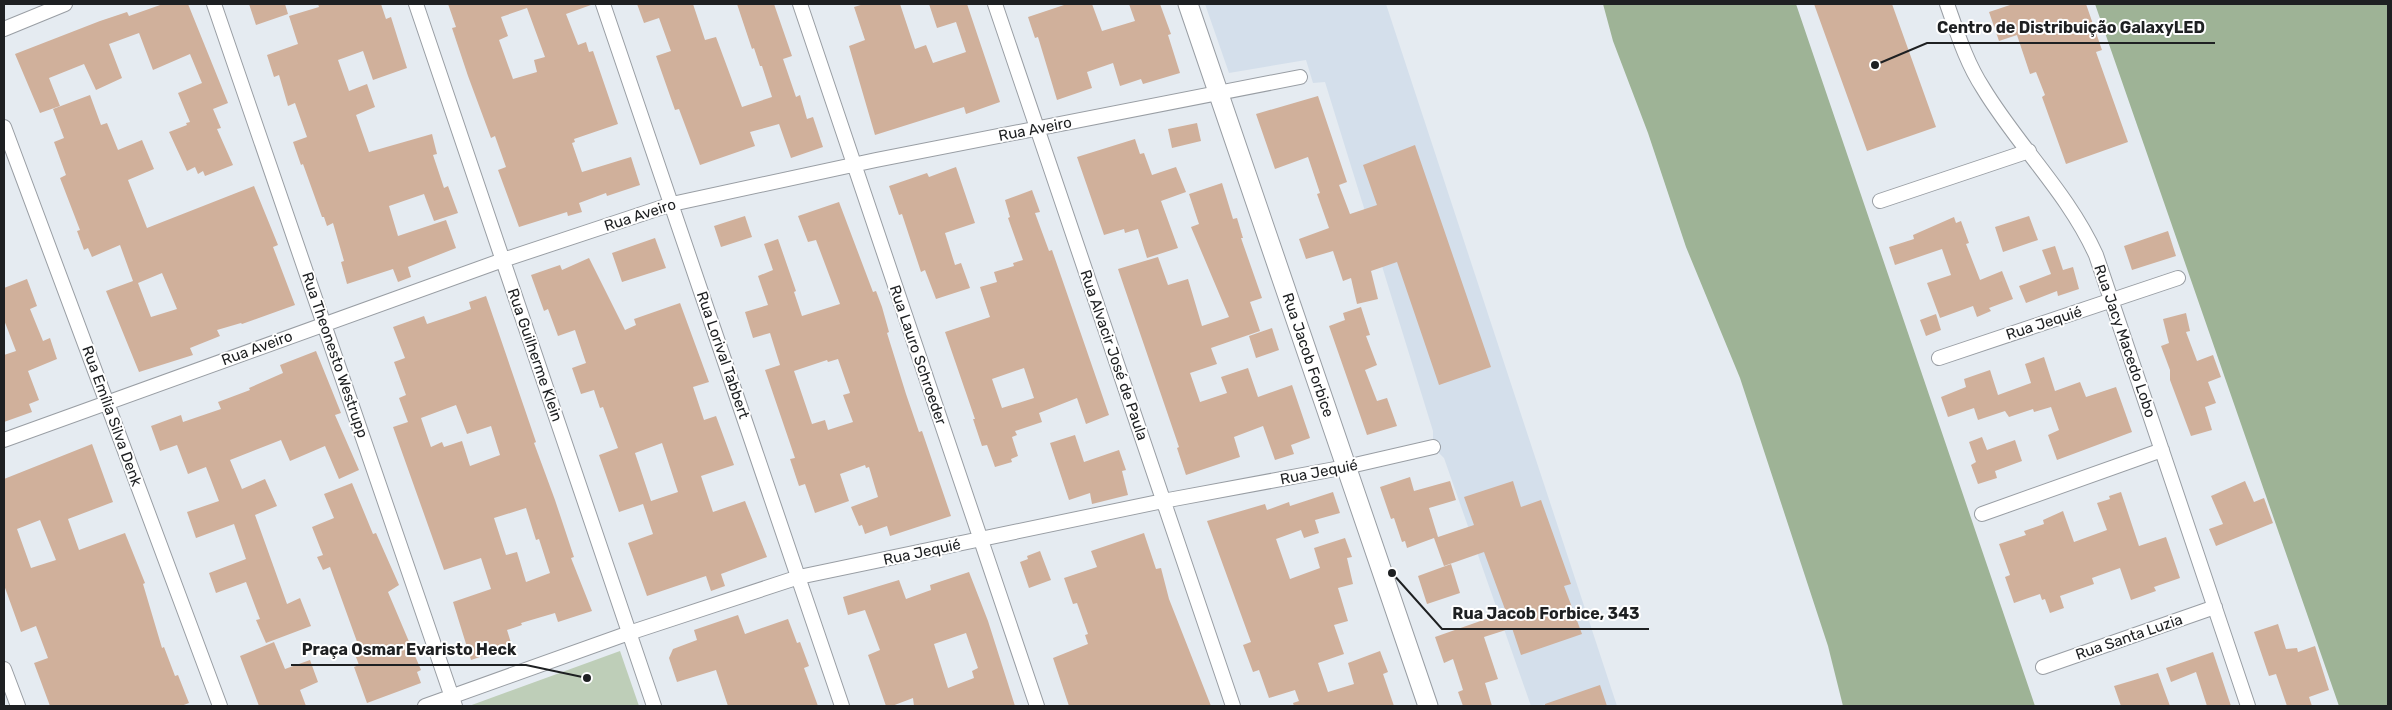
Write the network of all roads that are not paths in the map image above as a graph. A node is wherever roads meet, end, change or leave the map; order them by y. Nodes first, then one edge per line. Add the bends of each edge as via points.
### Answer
1 (65, 4) edge
2 (214, 4) edge
3 (416, 4) edge
4 (603, 4) edge
5 (800, 4) edge
6 (995, 4) edge
7 (1188, 4) edge
8 (1947, 4) edge
9 (4, 29) edge
10 (1300, 77) dead end
11 (1218, 93) junction
12 (4, 126) edge
13 (1037, 129) junction
14 (2029, 151) junction
15 (854, 164) junction
16 (1880, 201) dead end
17 (672, 204) junction
18 (503, 260) junction
19 (2178, 278) dead end
20 (2112, 301) junction
21 (324, 324) junction
22 (1939, 358) dead end
23 (107, 402) junction
24 (4, 440) edge
25 (1433, 447) dead end
26 (2162, 450) junction
27 (1346, 467) junction
28 (1163, 501) junction
29 (1982, 514) dead end
30 (980, 539) junction
31 (798, 577) junction
32 (2215, 607) junction
33 (629, 633) junction
34 (2043, 666) dead end
35 (4, 669) edge
36 (454, 701) edge
37 (18, 706) edge
38 (220, 706) edge
39 (425, 706) edge
40 (654, 706) edge
41 (842, 706) edge
42 (1037, 706) edge
43 (1233, 706) edge
44 (1428, 706) edge
45 (2248, 706) edge

1 - 9 street
2 - 21 street, Rua Theonesto Westrupp
3 - 18 street, Rua Guilherme Klein
4 - 17 street, Rua Lorival Tabbert
5 - 15 street, Rua Lauro Schroeder
6 - 13 street, Rua Alvacir José de Paula
7 - 11 street, Rua Jacob Forbice
8 - 14 street, Rua Jacy Macedo Lobo via 1963,49 1982,87
10 - 11 street, Rua Aveiro
11 - 13 street, Rua Aveiro
11 - 27 street, Rua Jacob Forbice
12 - 23 street, Rua Emília Silva Denk
13 - 15 street, Rua Aveiro
13 - 28 street, Rua Alvacir José de Paula
14 - 16 street
14 - 20 street, Rua Jacy Macedo Lobo via 2088,238
15 - 17 street, Rua Aveiro
15 - 30 street, Rua Lauro Schroeder
17 - 18 street, Rua Aveiro
17 - 31 street, Rua Lorival Tabbert
18 - 21 street, Rua Aveiro
18 - 33 street, Rua Guilherme Klein
19 - 20 street, Rua Jequié
20 - 22 street, Rua Jequié
20 - 26 street, Rua Jacy Macedo Lobo
21 - 23 street, Rua Aveiro
21 - 36 street, Rua Theonesto Westrupp
23 - 24 street, Rua Aveiro
23 - 38 street, Rua Emília Silva Denk
25 - 27 street, Rua Jequié
26 - 29 street
26 - 32 street, Rua Jacy Macedo Lobo
27 - 28 street, Rua Jequié
27 - 44 street, Rua Jacob Forbice
28 - 30 street, Rua Jequié
28 - 43 street, Rua Alvacir José de Paula
30 - 31 street, Rua Jequié
30 - 42 street, Rua Lauro Schroeder
31 - 33 street, Rua Jequié
31 - 41 street, Rua Lorival Tabbert
32 - 34 street, Rua Santa Luzia
32 - 45 street, Rua Jacy Macedo Lobo
33 - 36 street, Rua Jequié
33 - 40 street, Rua Guilherme Klein
35 - 37 street
36 - 39 street, Rua Jequié

